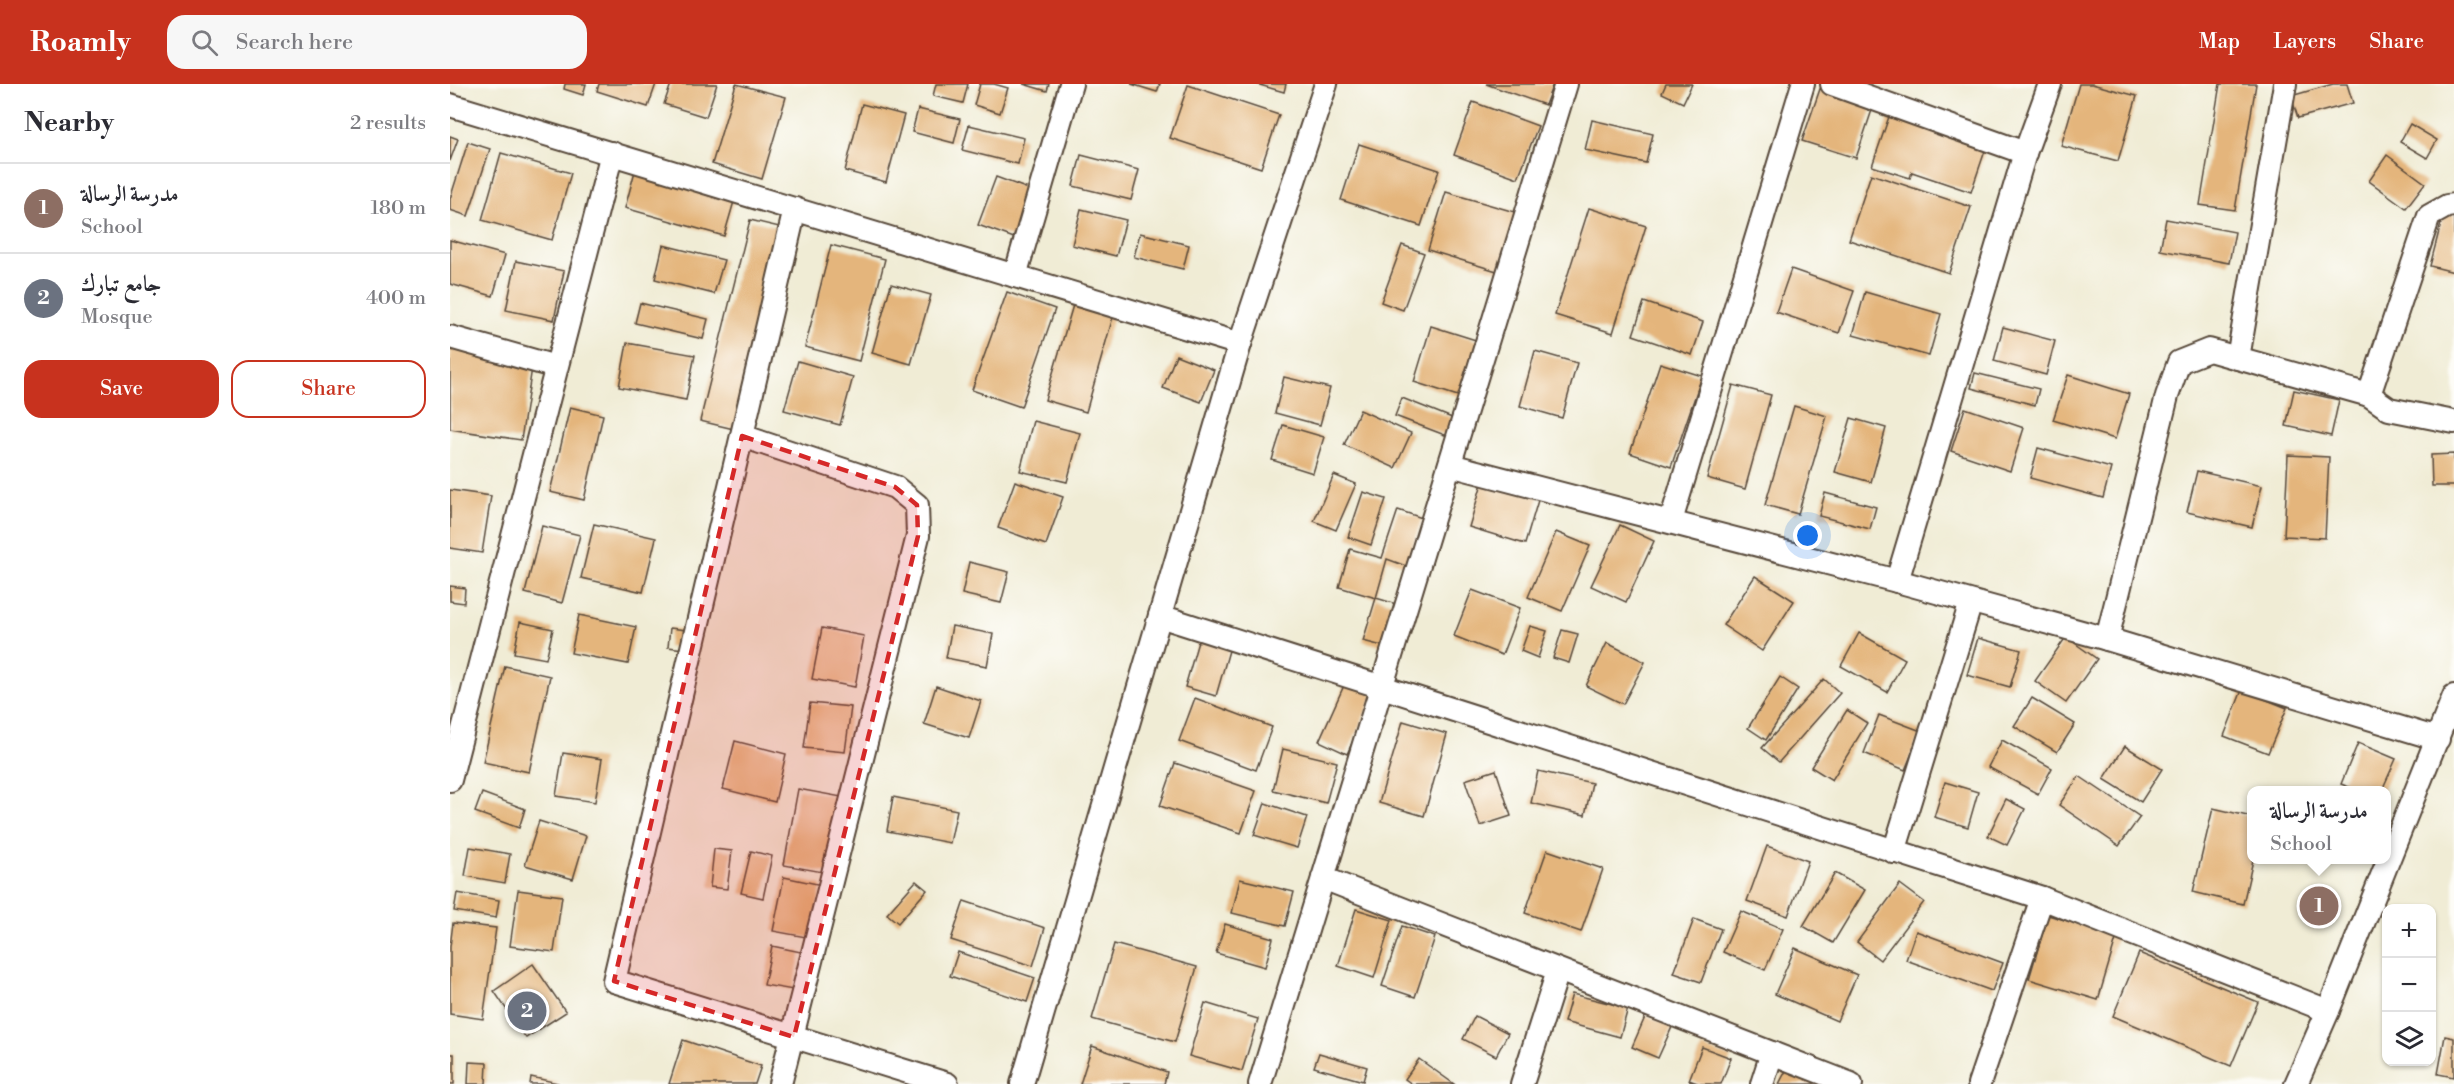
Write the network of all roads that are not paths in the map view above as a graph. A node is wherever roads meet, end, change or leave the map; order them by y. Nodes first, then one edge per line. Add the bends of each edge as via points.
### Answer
1 (1071, 84) edge
2 (1326, 84) edge
3 (1566, 84) edge
4 (1803, 84) edge
5 (1832, 84) edge
6 (2050, 84) edge
7 (2285, 84) edge
8 (450, 105) edge
9 (612, 153) junction
10 (2025, 153) junction
11 (2454, 205) edge
12 (795, 209) junction
13 (1015, 276) junction
14 (450, 337) edge
15 (1240, 344) junction
16 (2238, 358) junction
17 (556, 367) junction
18 (2369, 395) junction
19 (2454, 422) edge
20 (742, 436) junction
21 (1450, 465) junction
22 (1671, 521) junction
23 (1897, 581) junction
24 (1971, 602) junction
25 (1160, 616) junction
26 (2107, 639) junction
27 (1382, 686) junction
28 (2454, 696) edge
29 (2438, 739) junction
30 (450, 780) edge
31 (1894, 852) junction
32 (2391, 855) edge
33 (2387, 864) edge
34 (1323, 878) junction
35 (2042, 898) junction
36 (1558, 971) junction
37 (2328, 1011) junction
38 (794, 1037) junction
39 (1772, 1053) junction
40 (780, 1084) edge
41 (947, 1084) edge
42 (1022, 1084) edge
43 (1260, 1084) edge
44 (1522, 1084) edge
45 (1762, 1084) edge
46 (1851, 1084) edge
47 (1979, 1084) edge
48 (2296, 1084) edge

1 - 13 street
2 - 15 street
3 - 21 street
4 - 22 street
5 - 10 street
6 - 10 street
7 - 16 street
8 - 9 street
9 - 12 street
9 - 17 street
10 - 23 street
11 - 18 street via 2428,216
12 - 13 street
12 - 20 street
13 - 15 street
14 - 17 street
15 - 25 street
16 - 18 street
16 - 26 street via 2209,350 2179,362 2167,396
17 - 30 street
18 - 19 street via 2389,410
20 - 38 street via 895,487 917,505 918,536
20 - 38 street via 614,981
21 - 22 street
21 - 27 street
22 - 23 street
23 - 24 street
24 - 26 street
24 - 31 street
25 - 27 street
25 - 42 street
26 - 29 street
27 - 31 street
27 - 34 street
28 - 29 street
29 - 32 street
31 - 35 street
33 - 37 street
34 - 36 street
34 - 43 street
35 - 37 street
35 - 47 street
36 - 39 street
36 - 44 street
37 - 48 street
38 - 40 street
38 - 41 street
39 - 45 street
39 - 46 street

